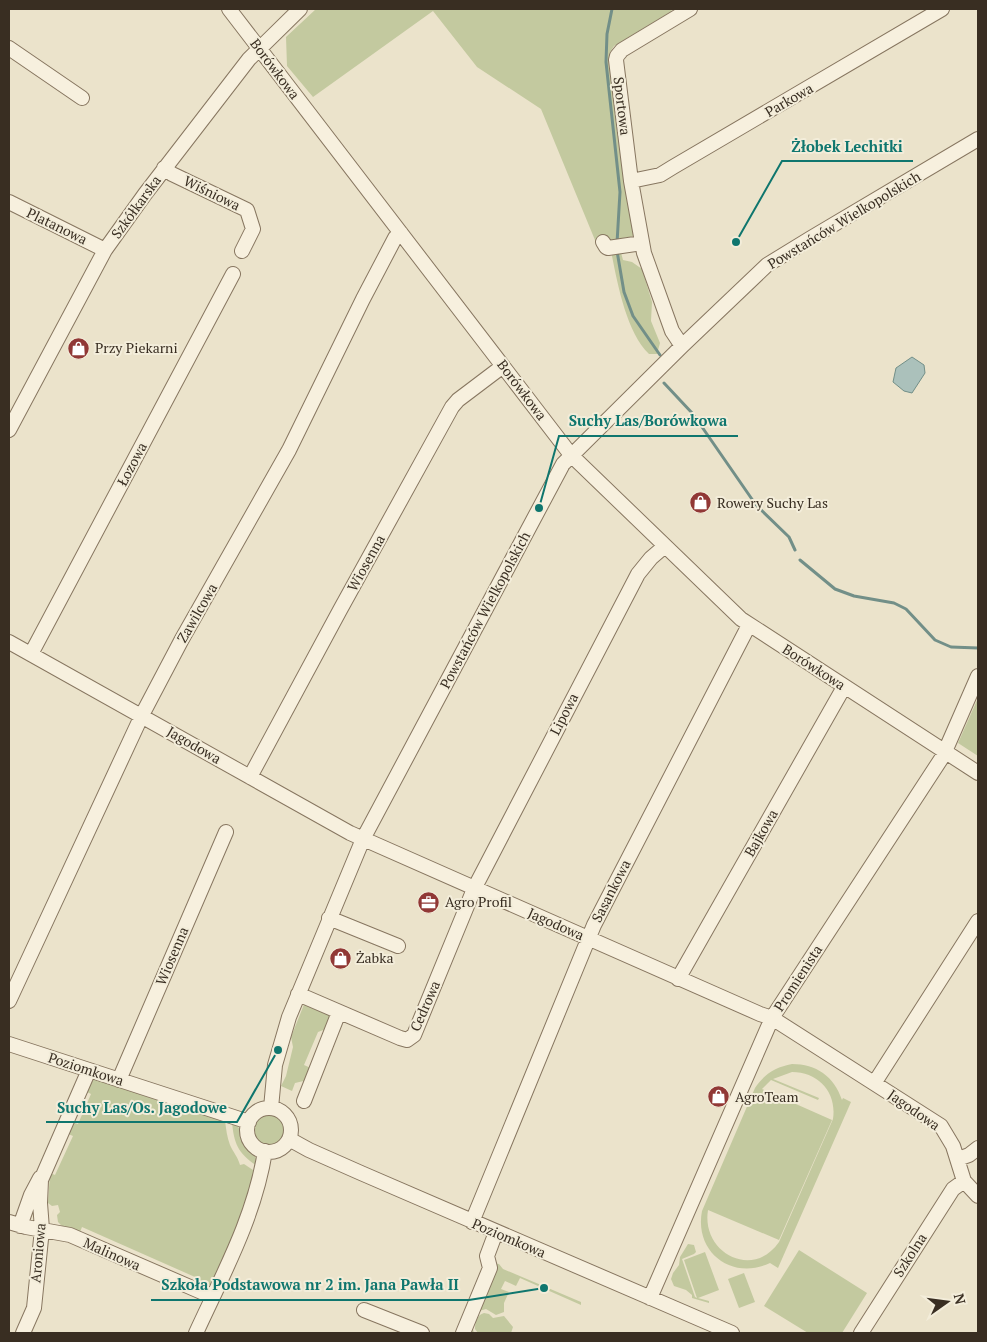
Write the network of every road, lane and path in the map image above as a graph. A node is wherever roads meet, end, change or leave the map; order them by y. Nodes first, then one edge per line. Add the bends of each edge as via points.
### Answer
1 (229, 9) edge
2 (300, 9) edge
3 (690, 9) edge
4 (942, 9) edge
5 (9, 48) edge
6 (259, 48) junction
7 (82, 98) dead end
8 (978, 140) edge
9 (164, 168) junction
10 (631, 181) junction
11 (9, 202) edge
12 (401, 233) junction
13 (642, 243) junction
14 (613, 245) dead end
15 (105, 250) junction
16 (242, 251) dead end
17 (233, 274) dead end
18 (682, 346) junction
19 (503, 366) junction
20 (9, 430) edge
21 (571, 455) junction
22 (664, 546) junction
23 (749, 626) junction
24 (9, 642) edge
25 (31, 654) junction
26 (978, 676) edge
27 (844, 687) junction
28 (142, 715) junction
29 (945, 751) junction
30 (978, 773) edge
31 (250, 777) junction
32 (226, 832) dead end
33 (363, 839) junction
34 (474, 889) junction
35 (330, 918) junction
36 (978, 921) edge
37 (588, 938) junction
38 (398, 946) dead end
39 (678, 979) junction
40 (298, 994) junction
41 (9, 1001) edge
42 (339, 1012) junction
43 (772, 1018) junction
44 (9, 1044) edge
45 (89, 1070) junction
46 (119, 1080) junction
47 (875, 1082) junction
48 (304, 1101) dead end
49 (271, 1108) junction
50 (249, 1122) junction
51 (289, 1139) junction
52 (978, 1148) edge
53 (265, 1151) junction
54 (958, 1159) junction
55 (44, 1171) junction
56 (964, 1181) junction
57 (978, 1196) edge
58 (472, 1222) junction
59 (14, 1224) edge
60 (42, 1229) junction
61 (496, 1232) junction
62 (212, 1297) junction
63 (650, 1298) junction
64 (364, 1310) dead end
65 (23, 1333) edge
66 (196, 1333) edge
67 (422, 1333) edge
68 (463, 1333) edge
69 (732, 1333) edge
70 (861, 1333) edge

1 - 6 street, Borówkowa
2 - 6 street, Szkółkarska
3 - 10 street, Sportowa via 622,50 616,57
4 - 10 street, Parkowa via 673,168 660,175
5 - 7 street
6 - 9 street, Szkółkarska
6 - 12 street, Borówkowa
8 - 18 street, Powstańców Wielkopolskich via 777,258
9 - 15 street, Szkółkarska
9 - 16 street, Wiśniowa via 248,210 253,229
10 - 13 street, Sportowa
11 - 15 street, Platanowa
12 - 19 street, Borówkowa
12 - 28 street, Zawilcowa via 395,238 363,299 289,450
13 - 14 street
13 - 18 street, Sportowa via 672,331
15 - 20 street, Szkółkarska
17 - 25 street, Łozowa
18 - 21 street, Powstańców Wielkopolskich
19 - 21 street, Borówkowa
19 - 31 street, Wiosenna via 452,407
21 - 22 street, Borówkowa
21 - 33 street, Powstańców Wielkopolskich via 559,471
22 - 23 street, Borówkowa
22 - 34 street, Lipowa via 638,574
23 - 27 street, Borówkowa
23 - 37 street, Sasankowa
24 - 25 street, Jagodowa
25 - 28 street, Jagodowa
26 - 29 street, Promienista
27 - 29 street, Borówkowa
27 - 39 street, Bajkowa
28 - 31 street, Jagodowa
28 - 41 street, Zawilcowa
29 - 30 street, Borówkowa
29 - 43 street, Promienista
31 - 33 street, Jagodowa
32 - 46 street, Wiosenna
33 - 34 street, Jagodowa
33 - 35 street, Powstańców Wielkopolskich
34 - 37 street, Jagodowa
34 - 42 street, Cedrowa via 414,1035 407,1040 400,1038
35 - 38 street
35 - 40 street, Powstańców Wielkopolskich
36 - 47 street
37 - 39 street, Jagodowa
37 - 58 street, Sasankowa
39 - 43 street, Jagodowa
40 - 42 street, Cedrowa
40 - 49 street, Powstańców Wielkopolskich via 278,1050
42 - 48 street
43 - 47 street, Jagodowa
43 - 63 street, Promienista
44 - 45 street, Poziomkowa
45 - 46 street, Poziomkowa
45 - 55 street, Aroniowa
46 - 50 street, Poziomkowa
47 - 54 street, Jagodowa via 941,1126
49 - 50 street via 260,1110
49 - 51 street via 288,1119
50 - 53 street via 250,1140
51 - 53 street via 282,1148
51 - 58 street, Poziomkowa
52 - 54 street
53 - 62 street via 252,1209
54 - 56 street, Jagodowa
55 - 59 street, Aroniowa
55 - 60 street, Aroniowa via 40,1202
56 - 57 street
56 - 70 street, Szkolna via 953,1189
58 - 61 street, Poziomkowa
59 - 60 street, Malinowa
60 - 62 street, Malinowa via 76,1238
60 - 65 street, Aroniowa via 34,1308
61 - 63 street, Poziomkowa
61 - 68 street via 487,1256 490,1268
62 - 66 street
63 - 69 street, Poziomkowa
64 - 67 street

